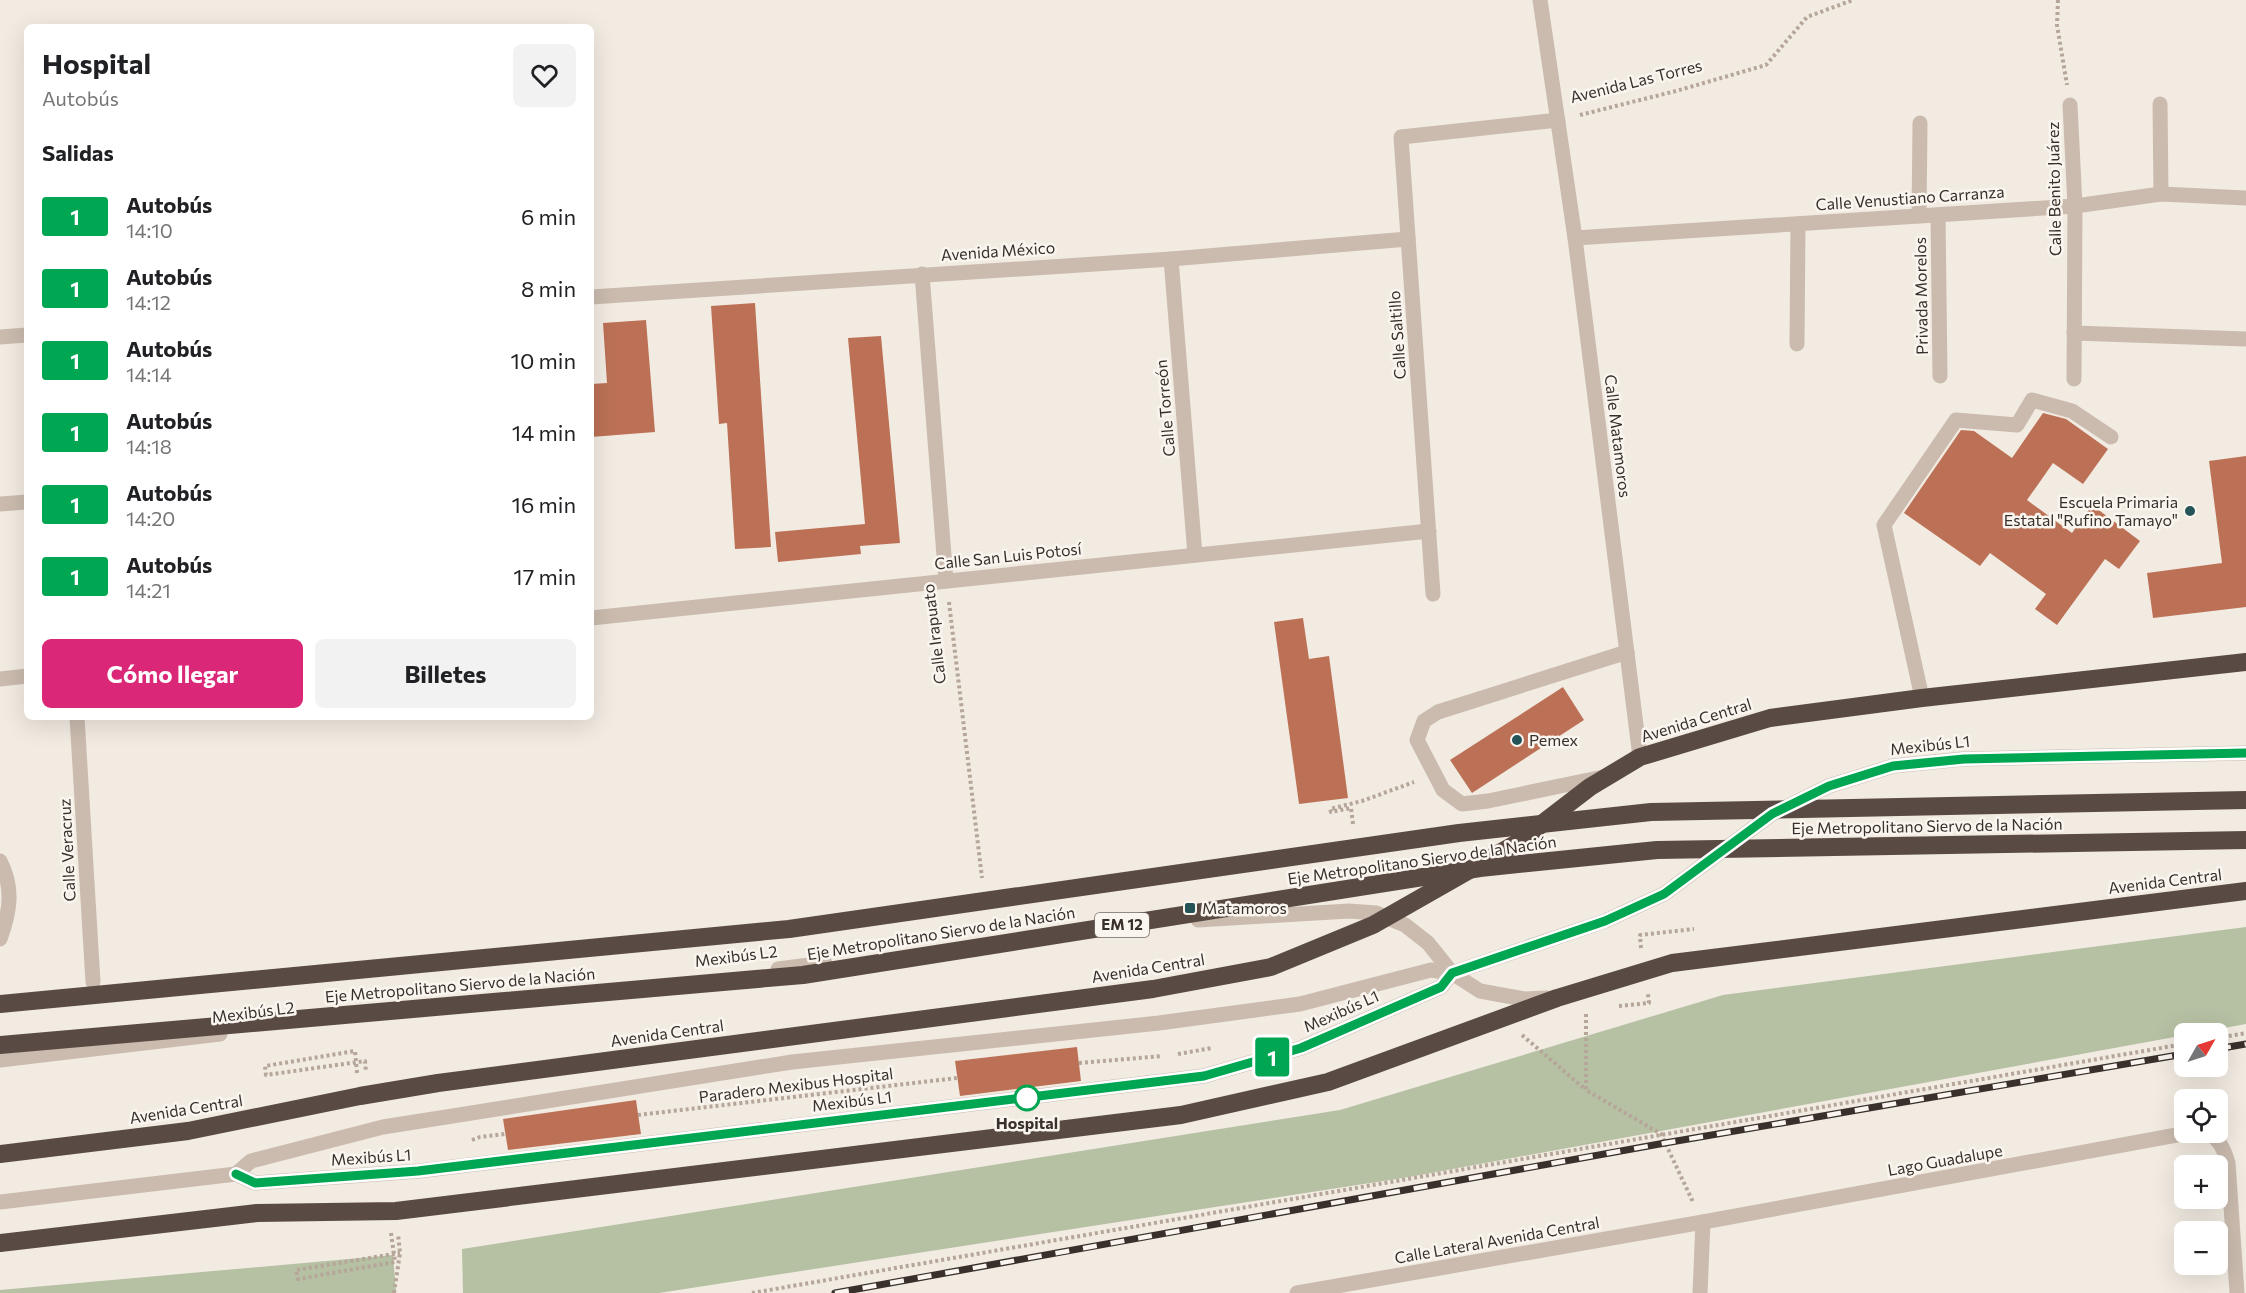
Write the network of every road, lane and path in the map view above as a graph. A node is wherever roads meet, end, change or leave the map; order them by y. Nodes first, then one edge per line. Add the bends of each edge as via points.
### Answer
1 (1540, 0) edge
2 (1853, 0) edge
3 (2058, 0) edge
4 (2160, 104) dead end
5 (2070, 105) joint
6 (1558, 120) junction
7 (1920, 123) dead end
8 (1401, 137) joint
9 (2161, 194) junction
10 (2246, 198) edge
11 (2075, 206) junction
12 (1938, 215) junction
13 (1919, 216) junction
14 (1798, 224) junction
15 (1575, 238) junction
16 (1408, 239) junction
17 (1171, 258) junction
18 (922, 274) junction
19 (594, 297) edge
20 (2074, 333) junction
21 (24, 335) edge
22 (0, 337) edge
23 (2246, 339) edge
24 (1797, 344) dead end
25 (1940, 376) dead end
26 (2074, 379) dead end
27 (2111, 437) dead end
28 (24, 502) edge
29 (0, 504) edge
30 (1429, 531) junction
31 (1195, 555) junction
32 (946, 581) junction
33 (1433, 594) dead end
34 (594, 618) edge
35 (1627, 652) junction
36 (2246, 662) edge
37 (24, 676) edge
38 (0, 679) edge
39 (1922, 698) junction
40 (77, 720) edge
41 (2246, 753) edge
42 (1640, 757) junction
43 (1435, 775) junction
44 (1608, 776) junction
45 (2246, 800) edge
46 (1351, 808) dead end
47 (2246, 840) edge
48 (0, 861) edge
49 (982, 882) dead end
50 (2246, 891) edge
51 (1386, 917) junction
52 (1694, 929) dead end
53 (1640, 935) dead end
54 (0, 939) edge
55 (1452, 973) junction
56 (93, 982) dead end
57 (1557, 998) junction
58 (0, 1004) edge
59 (1586, 1010) dead end
60 (1519, 1032) dead end
61 (2246, 1033) edge
62 (2228, 1036) edge
63 (0, 1045) edge
64 (2174, 1046) edge
65 (1217, 1047) dead end
66 (355, 1051) dead end
67 (0, 1060) edge
68 (365, 1061) dead end
69 (1079, 1063) dead end
70 (957, 1078) dead end
71 (1586, 1090) junction
72 (638, 1115) dead end
73 (506, 1134) dead end
74 (1660, 1134) junction
75 (2174, 1135) edge
76 (480, 1137) dead end
77 (2219, 1143) edge
78 (0, 1154) edge
79 (236, 1174) junction
80 (0, 1202) edge
81 (396, 1211) junction
82 (1703, 1222) junction
83 (0, 1243) edge
84 (400, 1253) junction
85 (395, 1262) dead end
86 (394, 1293) edge
87 (752, 1293) edge
88 (1297, 1293) edge
89 (1700, 1293) edge
90 (2237, 1293) edge

1 - 6 street, Calle Matamoros
2 - 6 path, Avenida Las Torres via 1807,17 1766,65
3 - 5 path, Calle Benito Juárez via 2057,25
4 - 9 street
5 - 11 street, Calle Benito Juárez
6 - 8 street, Avenida Las Torres
6 - 15 street, Calle Matamoros
7 - 13 street
8 - 16 street, Calle Saltillo
9 - 10 street, Calle Venustiano Carranza
9 - 11 street, Calle Venustiano Carranza
11 - 12 street, Calle Venustiano Carranza
11 - 20 street, Calle Benito Juárez
12 - 13 street, Calle Venustiano Carranza
12 - 25 street, Privada Morelos
13 - 14 street, Calle Venustiano Carranza
14 - 15 street, Calle Venustiano Carranza
14 - 24 street
15 - 35 street, Calle Matamoros
16 - 17 street, Avenida México
16 - 30 street, Calle Saltillo
17 - 18 street, Avenida México
17 - 31 street, Calle Torreón
18 - 19 street, Avenida México
18 - 32 street, Calle Irapuato
20 - 23 street
20 - 26 street, Calle Benito Juárez
21 - 22 street
27 - 39 street via 2072,411 2032,400 2017,425 1956,420 1884,525
28 - 29 street
30 - 31 street, Calle San Luis Potosí
30 - 33 street, Calle Saltillo
31 - 32 street, Calle San Luis Potosí
32 - 34 street, Calle San Luis Potosí
32 - 49 path, Calle Irapuato
35 - 42 street, Calle Matamoros
35 - 43 street via 1438,712 1424,721 1418,740
36 - 39 highway, Avenida Central
37 - 38 street
39 - 42 highway, Avenida Central via 1770,718
40 - 56 street, Calle Veracruz
41 - 55 street, Mexibús L1 via 1975,758 1893,766 1829,786 1772,814 1664,894 1605,921
42 - 44 highway, Avenida Central
43 - 44 street via 1443,790 1462,804
43 - 46 path via 1330,809 1331,812
44 - 51 highway, Avenida Central via 1517,843
45 - 58 highway, Eje Metropolitano Siervo de la Nación via 1651,812 1459,833 789,928
47 - 63 highway, Eje Metropolitano Siervo de la Nación / EM 12 via 1657,849 1480,868 803,975
48 - 54 street via 9,889 8,917
50 - 57 highway, Avenida Central via 1672,963
51 - 55 street, Mexibús L2 via 1405,925 1428,943
51 - 67 street, Mexibús L2 via 1349,911 1189,920
51 - 78 highway, Avenida Central via 1271,967 1153,989 438,1083 188,1131
52 - 53 path
55 - 57 street, Mexibús L2 via 1480,991 1524,999
55 - 79 street, Mexibús L1 via 1431,970 1300,1004 792,1062 383,1127 251,1161
55 - 79 street, Mexibús L1 via 1441,987 1301,1048 1204,1076 418,1171 255,1183
57 - 81 highway, Avenida Central via 1328,1082 1181,1115
59 - 71 path
60 - 71 path
61 - 62 path
64 - 74 path
65 - 69 path
66 - 68 path via 265,1066 266,1075
70 - 72 path, Paradero Mexibus Hospital
71 - 74 path
73 - 76 path
74 - 82 path
74 - 87 path
75 - 82 street, Lago Guadalupe
77 - 90 street via 2228,1163
79 - 80 street, Mexibús L1
81 - 83 highway, Avenida Central via 257,1213
81 - 84 path
82 - 88 street, Calle Lateral Avenida Central
82 - 89 street
84 - 85 path via 296,1270 298,1279
84 - 86 path

